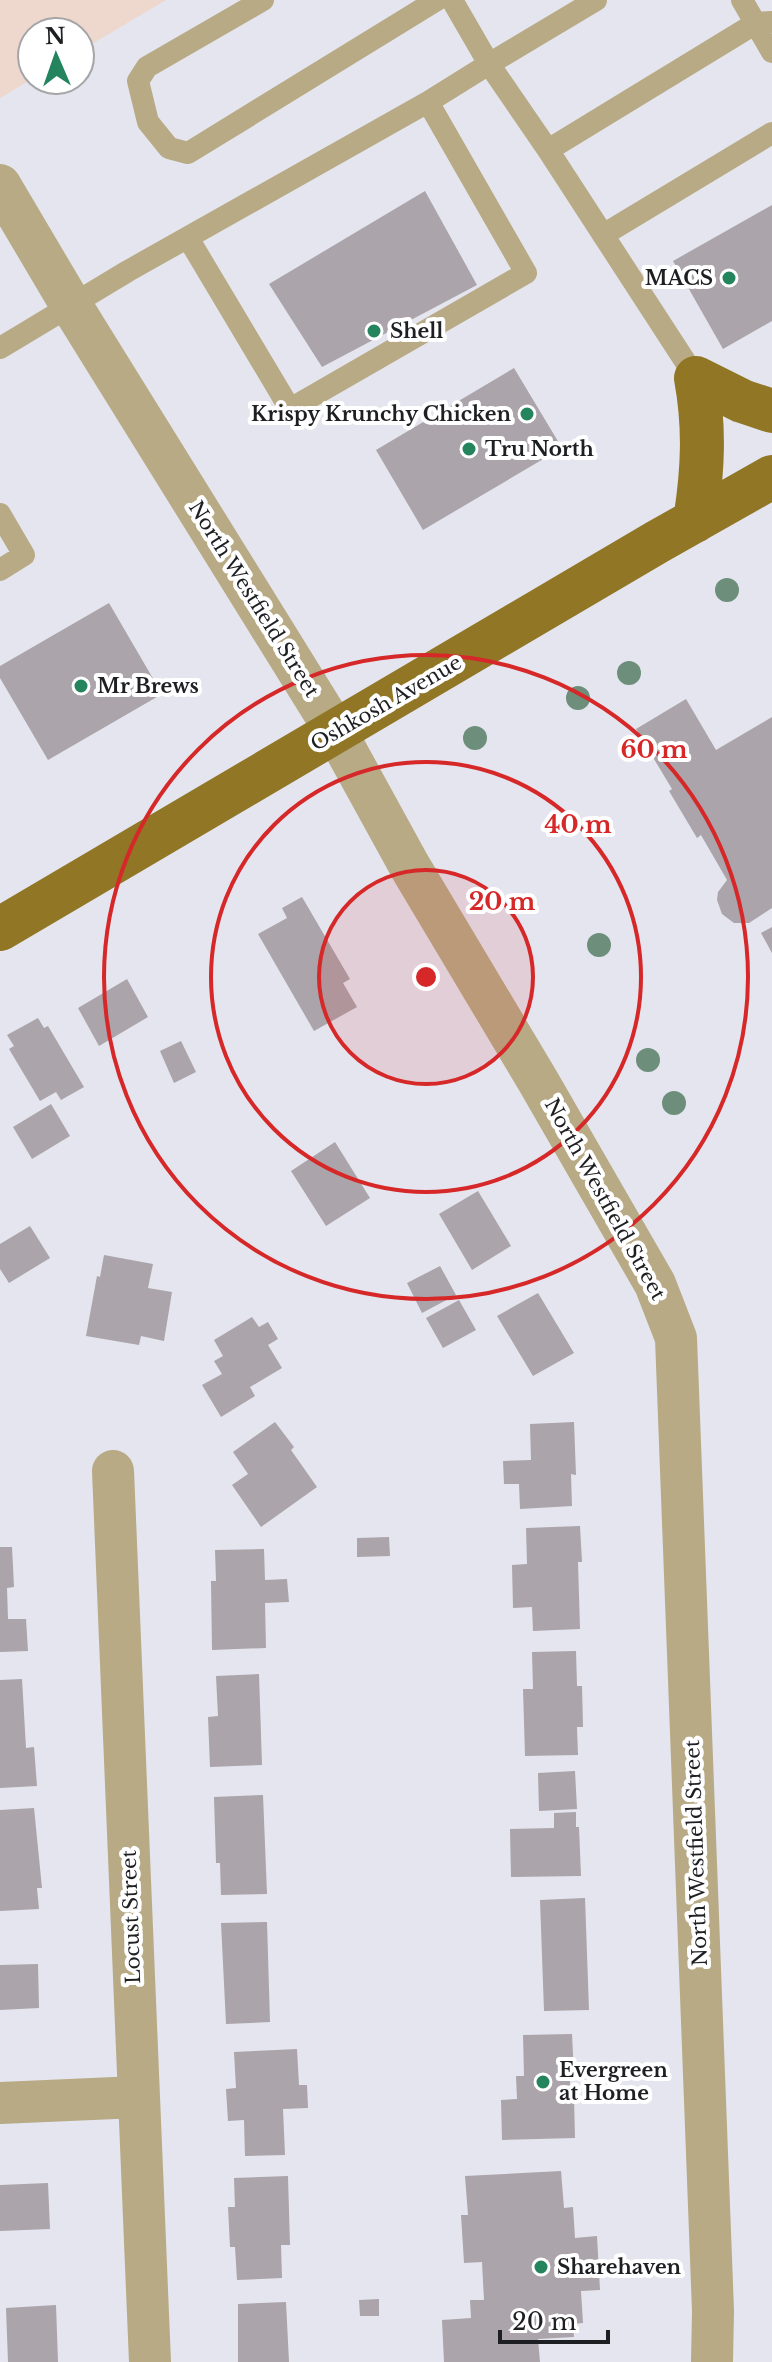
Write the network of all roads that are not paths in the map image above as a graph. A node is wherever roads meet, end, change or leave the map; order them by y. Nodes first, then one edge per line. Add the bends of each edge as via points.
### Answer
1 (263, 0) edge
2 (437, 0) edge
3 (452, 0) edge
4 (596, 0) edge
5 (742, 0) edge
6 (764, 23) edge
7 (772, 52) edge
8 (489, 64) junction
9 (428, 102) junction
10 (772, 133) edge
11 (548, 150) junction
12 (0, 185) edge
13 (603, 235) junction
14 (188, 238) junction
15 (71, 305) junction
16 (0, 348) edge
17 (696, 378) junction
18 (772, 411) edge
19 (772, 477) edge
20 (0, 514) edge
21 (695, 521) junction
22 (0, 570) edge
23 (336, 732) junction
24 (0, 929) edge
25 (113, 1471) dead end
26 (138, 2097) junction
27 (0, 2103) edge
28 (150, 2362) edge
29 (712, 2362) edge

1 - 2 lane via 147,67 138,81 148,122 169,148 188,153
3 - 8 lane
4 - 8 lane
5 - 6 lane
6 - 7 lane
6 - 11 lane
8 - 9 lane
8 - 11 lane
9 - 14 lane
9 - 14 lane via 526,273 376,361 290,409
10 - 13 lane
11 - 13 lane
12 - 15 street, North Westfield Street
13 - 17 lane
14 - 15 lane
15 - 16 lane
15 - 23 street, North Westfield Street
17 - 18 main road
17 - 21 main road via 703,456
19 - 21 main road, Oshkosh Avenue
20 - 22 lane via 24,555
21 - 23 main road, Oshkosh Avenue
23 - 24 main road, Oshkosh Avenue
23 - 29 street, North Westfield Street via 655,1284 676,1338
25 - 26 street, Locust Street
26 - 27 street
26 - 28 street, Locust Street

